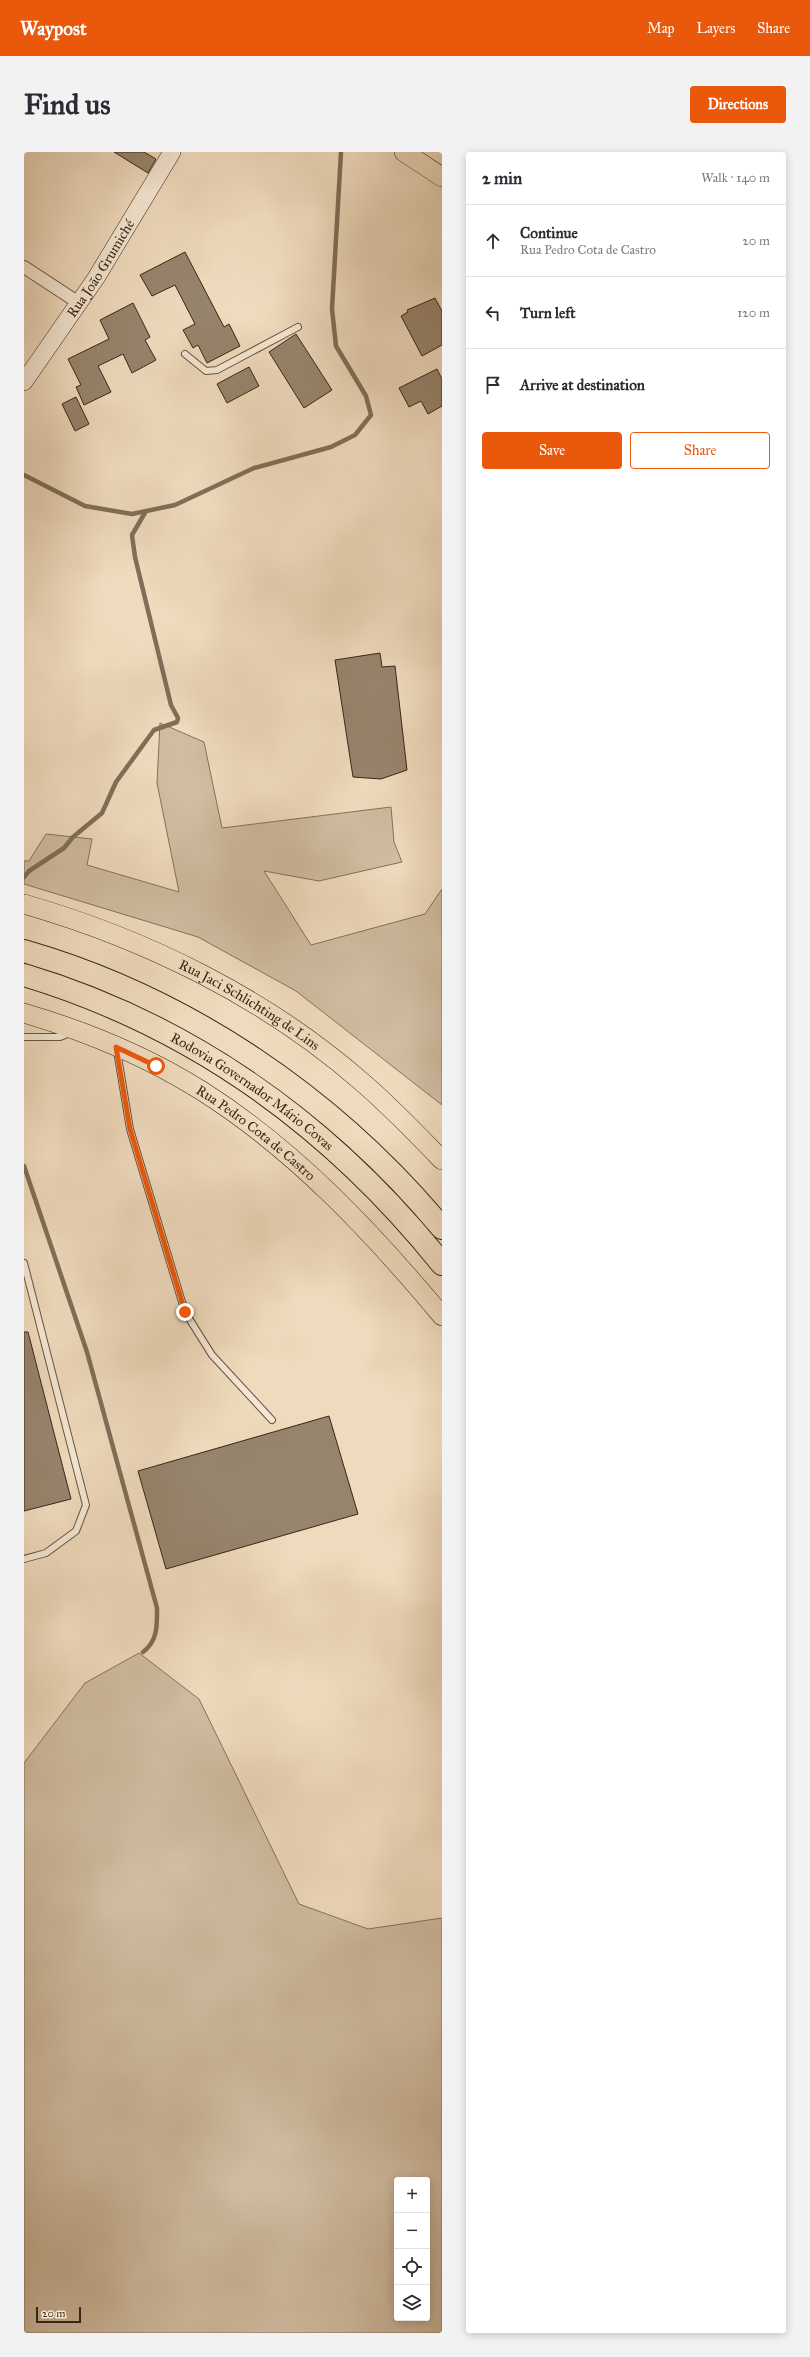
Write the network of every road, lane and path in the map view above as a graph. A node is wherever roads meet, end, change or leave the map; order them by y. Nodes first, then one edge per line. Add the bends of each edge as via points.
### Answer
1 (172, 152) edge
2 (404, 152) edge
3 (442, 176) edge
4 (24, 267) edge
5 (79, 303) junction
6 (298, 327) dead end
7 (185, 354) dead end
8 (24, 382) edge
9 (24, 904) edge
10 (24, 951) edge
11 (24, 975) edge
12 (24, 1013) edge
13 (76, 1031) junction
14 (24, 1037) edge
15 (116, 1047) junction
16 (442, 1160) edge
17 (442, 1228) edge
18 (24, 1263) edge
19 (442, 1264) edge
20 (442, 1316) edge
21 (272, 1420) dead end
22 (24, 1559) edge

1 - 5 main road, Rua João Grumiché
2 - 3 main road
4 - 5 street
5 - 8 main road, Rua João Grumiché
6 - 7 lane via 217,370 206,372
9 - 16 main road, Rua Jaci Schlichting de Lins via 64,916 151,950 238,994 290,1027 361,1081 403,1119
10 - 17 highway, Rodovia Governador Mário Covas via 84,971 168,1009 226,1041 274,1072 356,1137
11 - 19 highway, Rodovia Governador Mário Covas via 101,1003 157,1029 208,1056 258,1088 306,1124 353,1166 396,1209
12 - 13 main road, Rua Pedro Cota de Castro
13 - 14 lane via 60,1037
13 - 15 main road, Rua Pedro Cota de Castro
15 - 20 main road, Rua Pedro Cota de Castro via 201,1090 287,1154 370,1234
15 - 21 lane via 130,1129 185,1312 212,1355
18 - 22 lane via 86,1505 76,1531 46,1553

